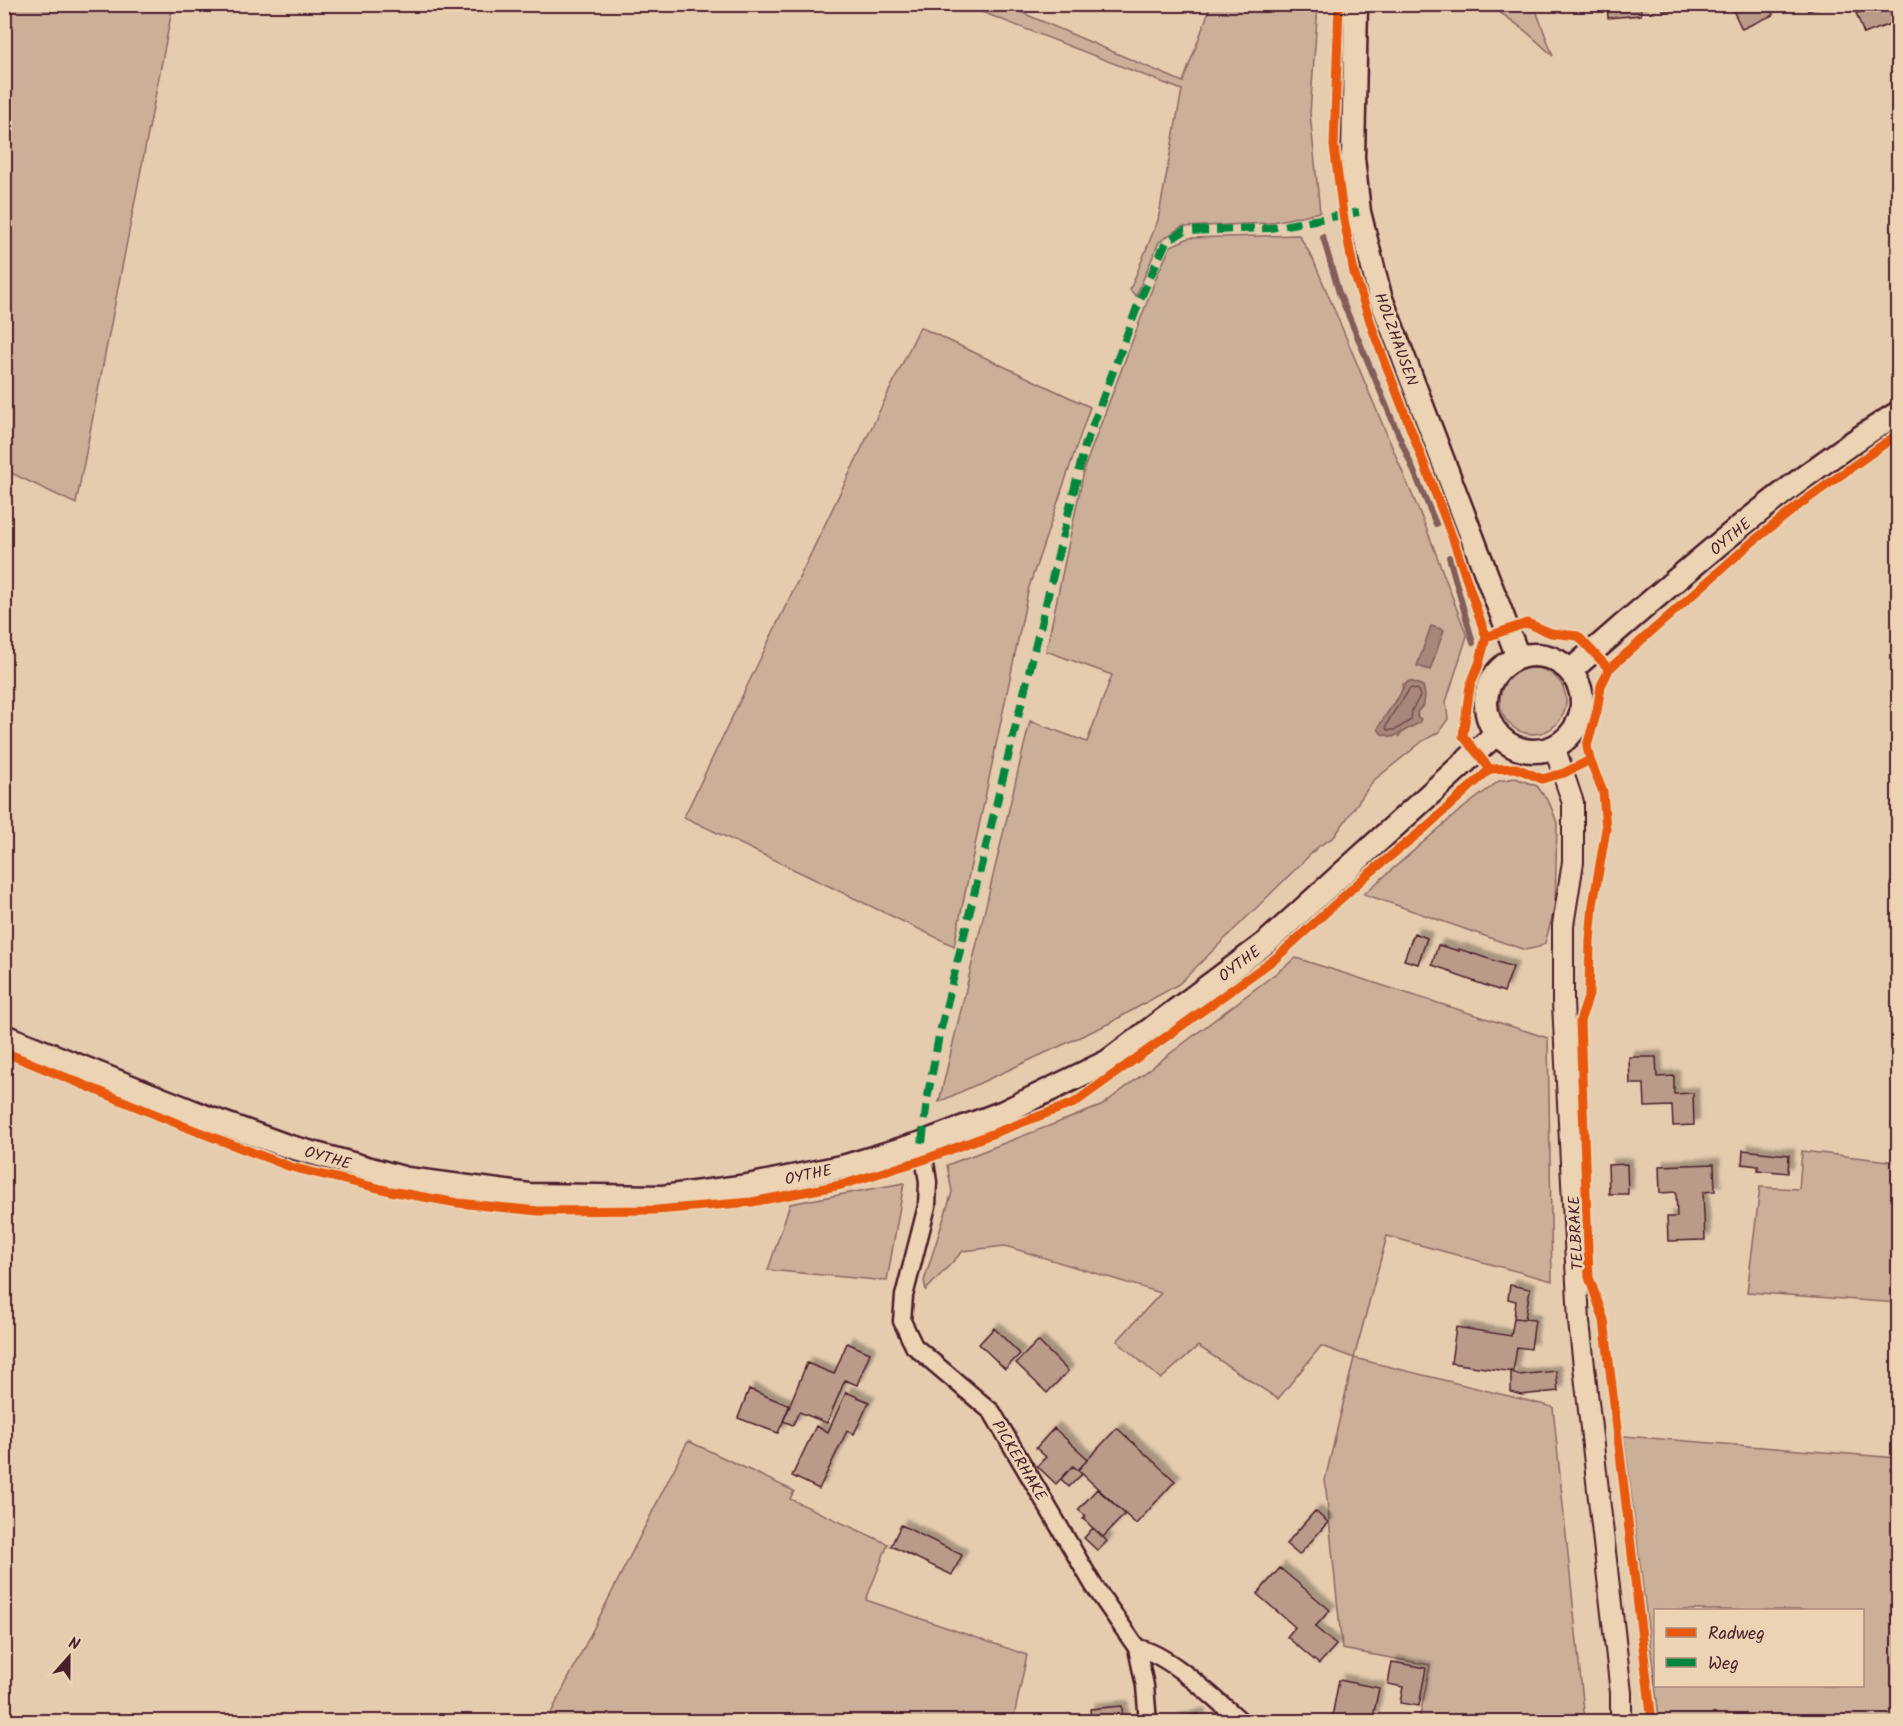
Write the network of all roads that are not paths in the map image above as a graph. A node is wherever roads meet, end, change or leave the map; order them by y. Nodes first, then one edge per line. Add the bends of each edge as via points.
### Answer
1 (1356, 4) edge
2 (1899, 413) edge
3 (1518, 657) junction
4 (1570, 671) junction
5 (1497, 733) junction
6 (1554, 746) junction
7 (4, 1036) edge
8 (922, 1143) junction
9 (1137, 1648) junction
10 (1148, 1722) edge
11 (1242, 1722) edge
12 (1621, 1722) edge

1 - 3 main road, HOLZHAUSEN via 1353,158 1362,222 1380,296
2 - 4 main road, OYTHE via 1749,519
3 - 4 main road via 1546,656
3 - 5 main road via 1494,675 1488,689 1486,705
4 - 6 main road via 1582,697 1581,712 1576,726
5 - 6 main road via 1523,749
5 - 8 main road, OYTHE via 1267,942 1107,1062 1004,1112
6 - 12 street, TELBRAKE via 1573,803 1573,862 1563,924 1563,1003 1579,1322 1621,1693
7 - 8 main road, OYTHE via 287,1146 406,1179 529,1195 663,1197 748,1186 846,1166
8 - 9 street, PICKERHAKE via 927,1206 904,1296 902,1321 914,1346 992,1412 1094,1586
9 - 10 street, PICKERHAKE
9 - 11 street via 1177,1668

